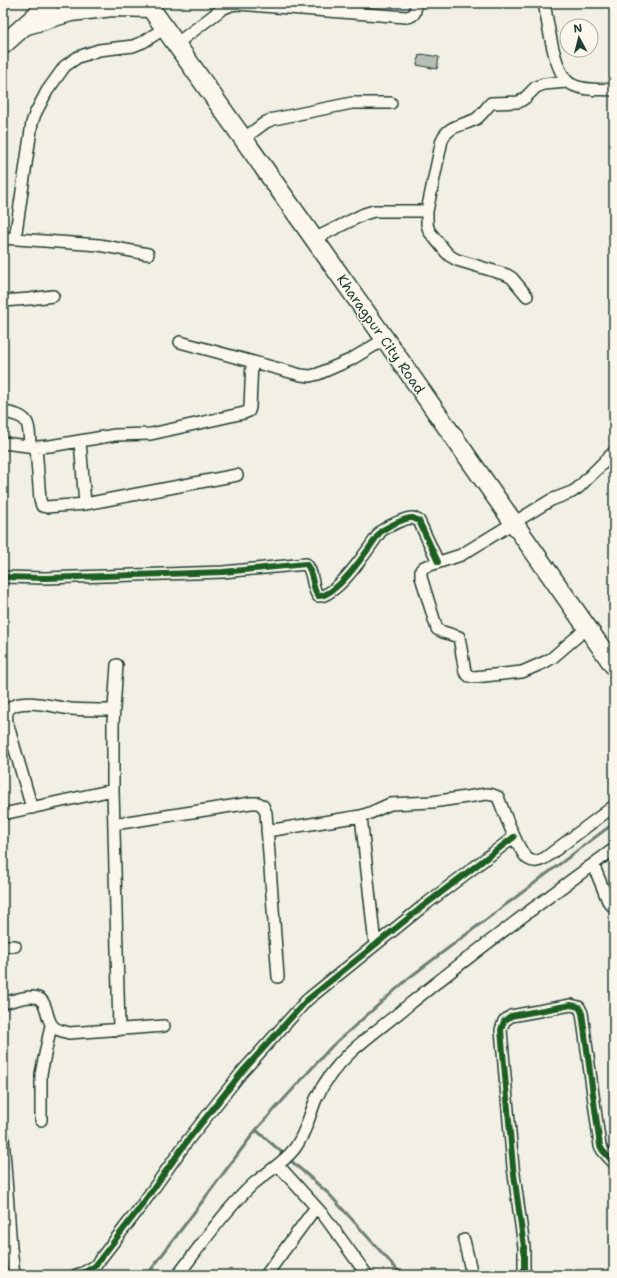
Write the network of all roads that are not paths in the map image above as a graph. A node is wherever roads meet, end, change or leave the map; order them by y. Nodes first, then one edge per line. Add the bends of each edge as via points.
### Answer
1 (50, 3) edge
2 (416, 3) edge
3 (544, 3) edge
4 (149, 6) edge
5 (24, 27) junction
6 (165, 28) junction
7 (176, 44) junction
8 (3, 45) edge
9 (567, 82) junction
10 (614, 90) edge
11 (391, 103) dead end
12 (243, 139) junction
13 (427, 211) junction
14 (3, 238) edge
15 (15, 238) junction
16 (314, 239) junction
17 (148, 254) dead end
18 (53, 296) dead end
19 (527, 296) dead end
20 (3, 301) edge
21 (385, 339) junction
22 (180, 342) dead end
23 (252, 362) junction
24 (3, 412) edge
25 (80, 441) junction
26 (3, 443) edge
27 (33, 447) junction
28 (614, 452) edge
29 (237, 475) dead end
30 (85, 504) junction
31 (513, 522) junction
32 (438, 562) junction
33 (3, 577) edge
34 (587, 628) junction
35 (117, 665) dead end
36 (614, 666) edge
37 (114, 710) junction
38 (114, 790) junction
39 (614, 806) edge
40 (32, 808) junction
41 (3, 814) edge
42 (361, 816) junction
43 (114, 824) junction
44 (267, 831) junction
45 (514, 837) junction
46 (614, 849) edge
47 (593, 864) junction
48 (614, 908) edge
49 (375, 945) junction
50 (3, 946) edge
51 (15, 946) dead end
52 (278, 977) dead end
53 (3, 1003) edge
54 (51, 1025) junction
55 (164, 1026) dead end
56 (119, 1030) junction
57 (41, 1120) dead end
58 (3, 1137) edge
59 (614, 1163) edge
60 (280, 1164) junction
61 (4, 1177) edge
62 (316, 1207) junction
63 (464, 1240) dead end
64 (14, 1275) edge
65 (76, 1275) edge
66 (178, 1275) edge
67 (266, 1275) edge
68 (367, 1275) edge
69 (472, 1275) edge
70 (524, 1275) edge

1 - 5 main road
2 - 7 street via 415,13 406,17 230,5
3 - 9 street via 555,59
4 - 5 street via 71,13
4 - 6 main road, Kharagpur City Road
5 - 8 main road
6 - 7 main road, Kharagpur City Road
6 - 15 street via 133,46 99,50 78,57 65,66 47,91 32,123
7 - 12 main road, Kharagpur City Road
9 - 10 street via 582,88
9 - 13 street via 536,87 519,102 491,103 476,119 444,134
11 - 12 street via 352,103 274,119
12 - 16 main road, Kharagpur City Road
13 - 16 street via 374,210
13 - 19 street via 429,231 450,256 512,278
14 - 15 street
15 - 17 street via 99,245
16 - 21 main road, Kharagpur City Road
18 - 20 street
21 - 23 street via 350,360 310,376
21 - 31 main road, Kharagpur City Road
22 - 23 street
23 - 25 street via 249,411 151,434 125,434
24 - 27 street via 16,414 27,421
25 - 27 street
25 - 30 street
26 - 27 street
27 - 30 street via 42,506 51,508
28 - 31 street via 578,488
29 - 30 street
31 - 32 street via 468,552
31 - 34 main road, Kharagpur City Road
32 - 33 street via 419,521 408,518 381,531 344,581 324,596 318,596 306,564 223,572
32 - 34 street via 424,567 421,570 421,577 436,629 459,637 465,672 469,676 522,672 552,658
34 - 36 main road, Kharagpur City Road
35 - 37 street
37 - 38 street
37 - 40 street via 30,704 8,709 7,722
38 - 40 street
38 - 43 street
39 - 45 street via 539,861 534,862 524,856
40 - 41 street
42 - 44 street
42 - 45 street via 390,804 432,802 487,794 498,797
42 - 49 street
43 - 44 street via 258,803 263,806 266,813
43 - 56 street
44 - 52 street
45 - 49 street
46 - 47 street
47 - 48 street via 608,901
47 - 60 street via 449,972 352,1051 321,1087 306,1129 295,1148
49 - 65 street via 313,995 242,1072 95,1266
50 - 51 street
53 - 54 street via 31,997 39,998 43,1001
54 - 56 street via 69,1033
54 - 57 street via 41,1074
55 - 56 street
58 - 61 street
59 - 70 street via 600,1146 582,1013 578,1007 572,1004 519,1014 504,1021 501,1038 512,1167 524,1247
60 - 62 street
60 - 66 street via 251,1186 226,1213
61 - 64 street
62 - 67 street
62 - 68 street
63 - 69 street

